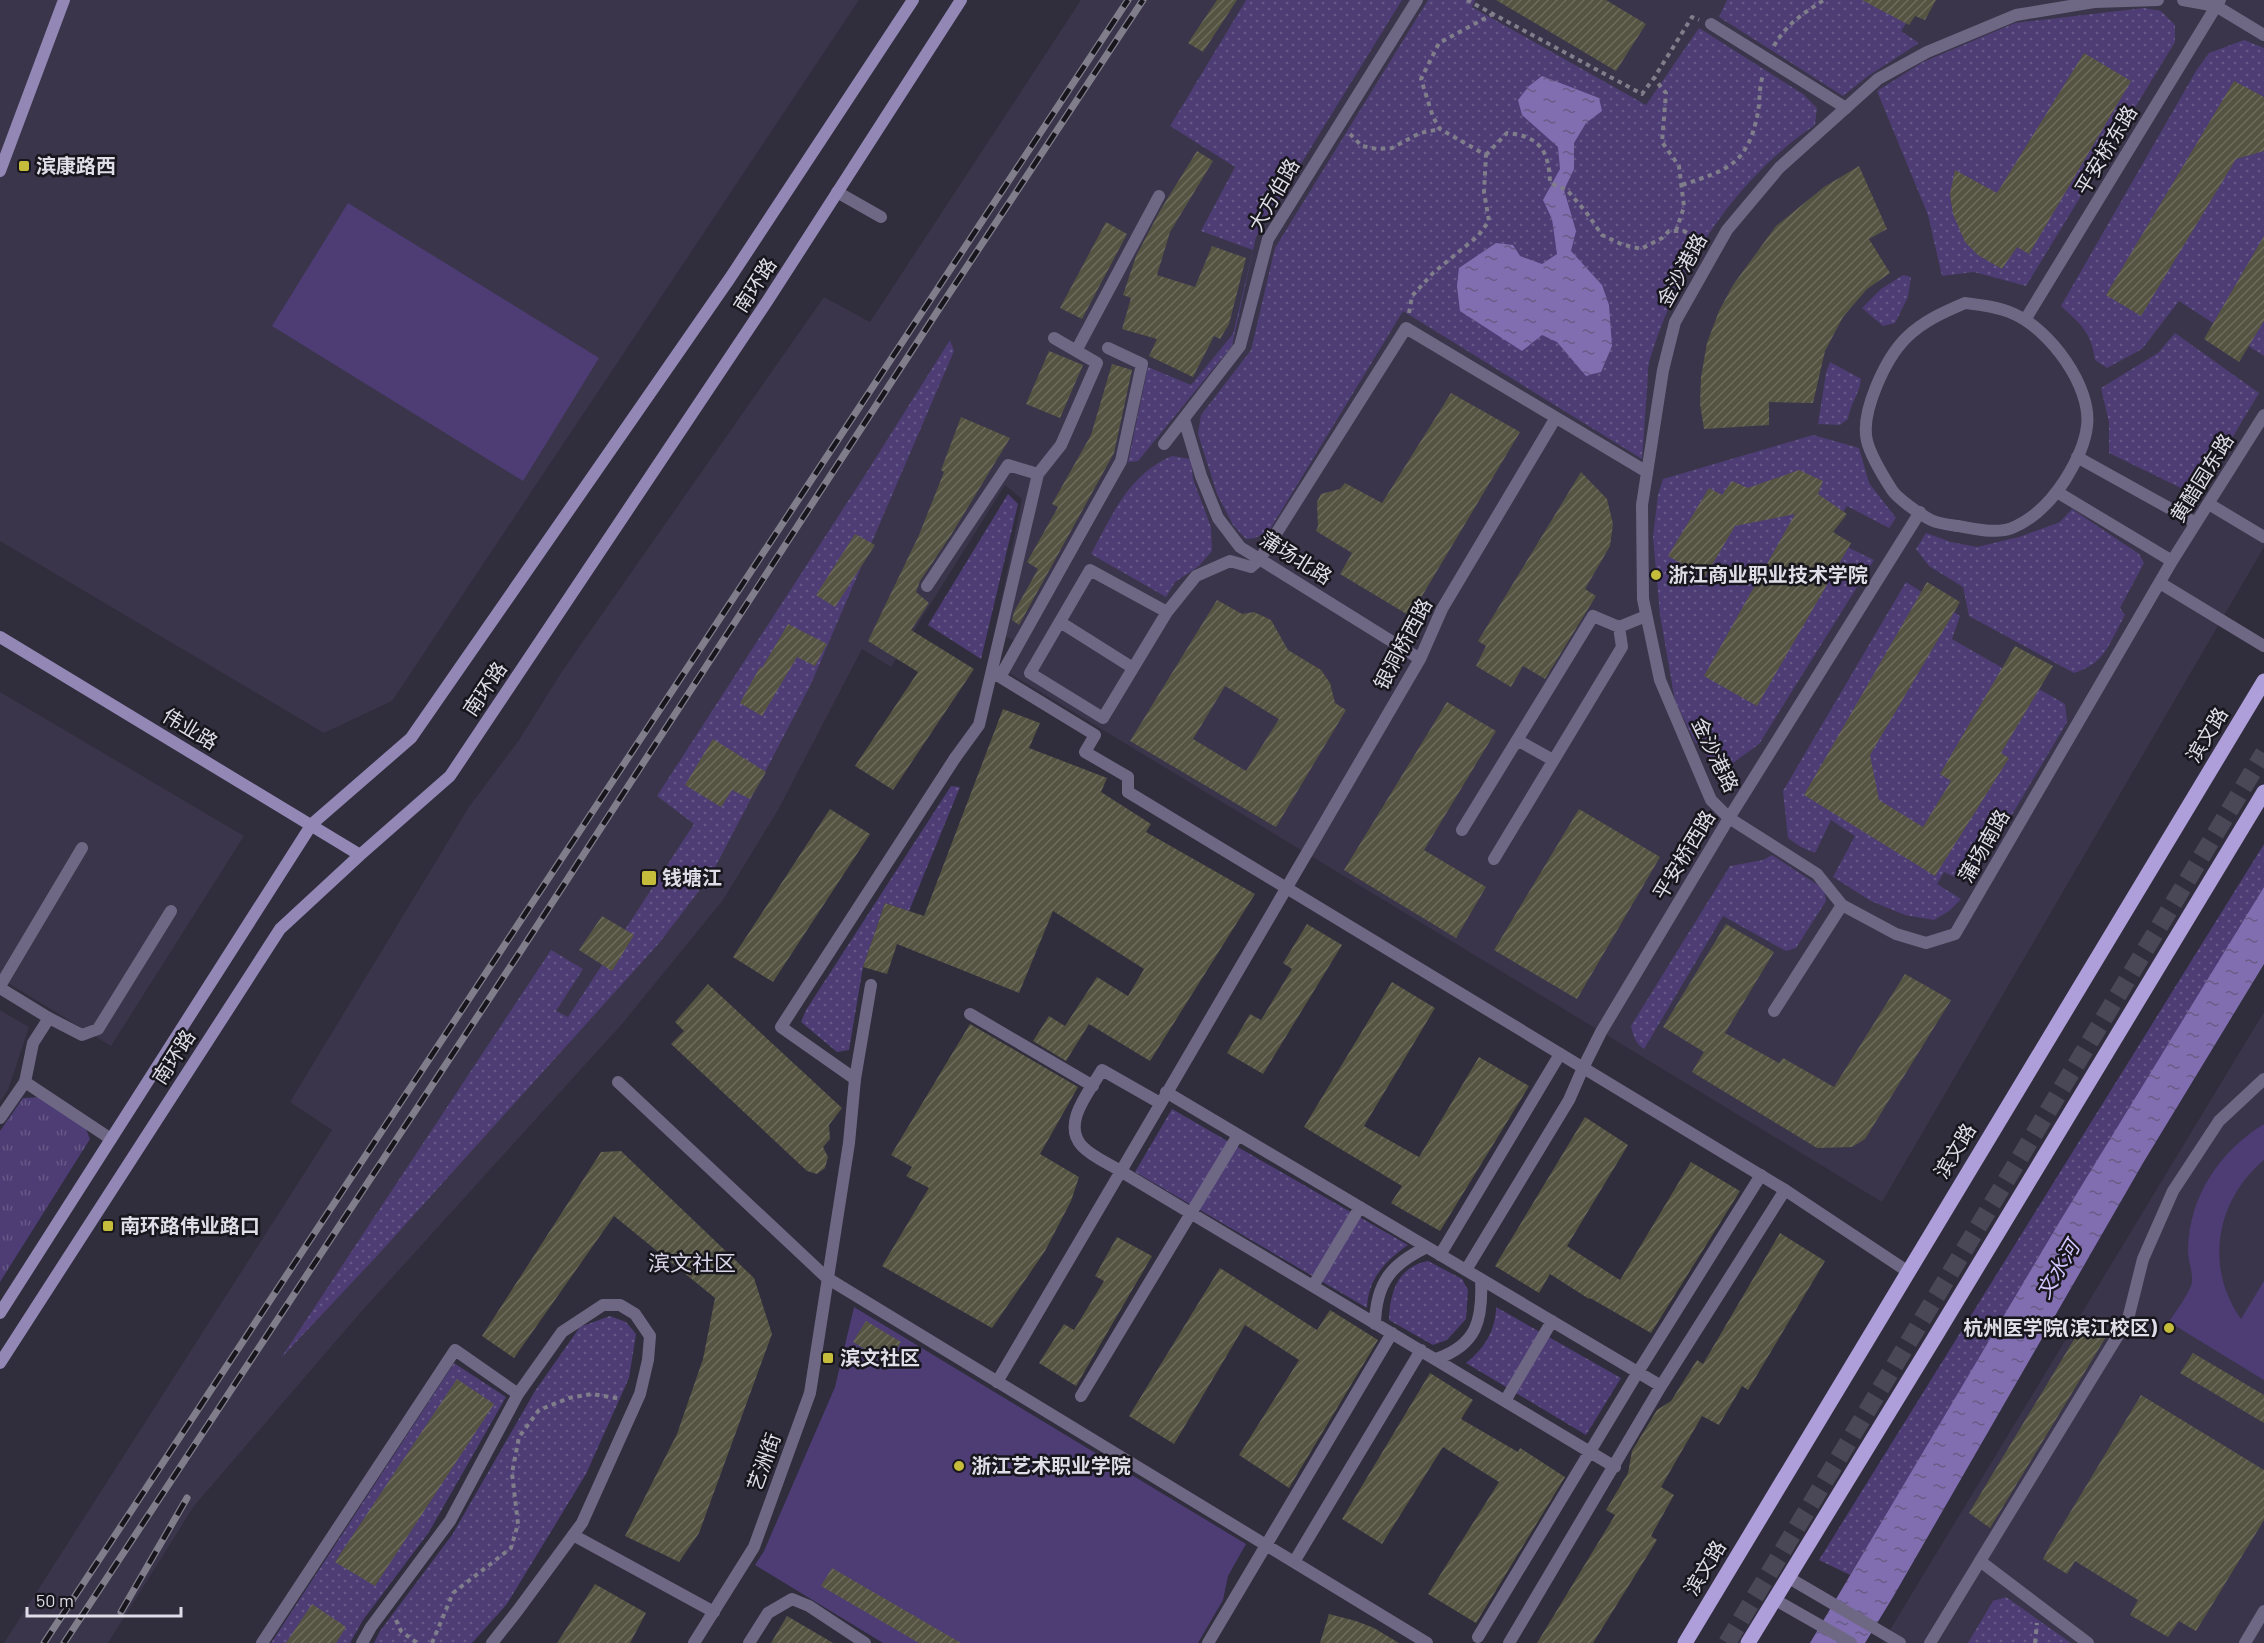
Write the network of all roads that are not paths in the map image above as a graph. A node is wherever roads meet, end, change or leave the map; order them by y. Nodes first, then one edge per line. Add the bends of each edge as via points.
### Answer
1 (64, 0) edge
2 (913, 0) edge
3 (961, 0) edge
4 (1416, 0) edge
5 (2158, 0) edge
6 (2183, 0) edge
7 (2095, 1) edge
8 (2216, 2) edge
9 (1711, 24) road end
10 (2264, 35) edge
11 (1846, 108) junction
12 (0, 171) edge
13 (837, 192) junction
14 (1159, 196) dead end
15 (881, 217) dead end
16 (2025, 320) junction
17 (1054, 338) dead end
18 (1108, 348) dead end
19 (1076, 351) junction
20 (2264, 415) edge
21 (1184, 419) junction
22 (1555, 419) junction
23 (1164, 444) dead end
24 (2077, 457) junction
25 (1647, 472) junction
26 (1038, 474) junction
27 (2058, 492) junction
28 (2209, 504) junction
29 (1920, 512) junction
30 (2196, 523) junction
31 (2264, 537) edge
32 (1260, 559) junction
33 (2172, 561) junction
34 (2160, 583) junction
35 (927, 586) dead end
36 (1167, 612) junction
37 (1646, 616) junction
38 (1060, 622) junction
39 (1619, 627) junction
40 (0, 637) edge
41 (2264, 646) edge
42 (1420, 659) junction
43 (1133, 668) junction
44 (2264, 681) edge
45 (1517, 740) junction
46 (1554, 760) junction
47 (2264, 792) edge
48 (1729, 818) junction
49 (312, 824) junction
50 (1461, 830) dead end
51 (82, 848) dead end
52 (360, 855) junction
53 (1494, 859) dead end
54 (1285, 887) junction
55 (1842, 905) junction
56 (171, 910) dead end
57 (871, 985) dead end
58 (0, 987) edge
59 (1774, 1011) dead end
60 (970, 1014) dead end
61 (49, 1018) junction
62 (1560, 1054) junction
63 (1583, 1068) junction
64 (2264, 1078) edge
65 (855, 1079) junction
66 (25, 1082) junction
67 (618, 1082) dead end
68 (1093, 1086) junction
69 (1163, 1097) junction
70 (0, 1118) edge
71 (1238, 1135) junction
72 (111, 1139) junction
73 (1122, 1172) junction
74 (1761, 1175) junction
75 (1785, 1190) junction
76 (1360, 1207) junction
77 (1191, 1213) junction
78 (1427, 1247) junction
79 (1440, 1255) junction
80 (1466, 1270) junction
81 (1907, 1271) junction
82 (827, 1278) junction
83 (1482, 1279) junction
84 (1313, 1286) junction
85 (0, 1313) edge
86 (1552, 1321) junction
87 (1375, 1324) junction
88 (1392, 1334) junction
89 (1421, 1350) junction
90 (1437, 1359) junction
91 (0, 1363) edge
92 (1638, 1372) junction
93 (997, 1382) junction
94 (1661, 1386) junction
95 (518, 1394) junction
96 (1081, 1395) dead end
97 (1505, 1401) junction
98 (1590, 1453) junction
99 (1615, 1467) junction
100 (573, 1535) junction
101 (1266, 1545) junction
102 (1980, 1561) junction
103 (1294, 1562) junction
104 (1788, 1578) junction
105 (1774, 1599) junction
106 (2264, 1611) edge
107 (714, 1612) junction
108 (1478, 1637) dead end
109 (262, 1643) edge
110 (363, 1643) edge
111 (492, 1643) edge
112 (694, 1643) edge
113 (748, 1643) edge
114 (865, 1643) edge
115 (1208, 1643) edge
116 (1427, 1643) edge
117 (1509, 1643) edge
118 (1685, 1643) edge
119 (1748, 1643) edge
120 (1851, 1643) edge
121 (1899, 1643) edge
122 (1930, 1643) edge
123 (2088, 1643) edge
124 (2245, 1643) edge

1 - 12 main road
2 - 49 main road, 南环路 via 730,278 411,738
3 - 13 main road, 南环路
4 - 21 street, 大方伯路 via 1268,239 1240,346
5 - 7 street, 金沙港路
6 - 8 street
7 - 11 street, 金沙港路 via 2016,15 1927,52 1878,79
8 - 10 street
8 - 16 street, 平安桥东路
9 - 11 street
11 - 25 street, 金沙港路 via 1779,168 1726,230 1675,322
13 - 15 street
13 - 52 main road, 南环路 via 450,776
14 - 19 street
16 - 24 street via 2066,361 2083,393 2088,424
16 - 29 street via 1991,306 1965,303 1940,314 1905,339 1879,379 1869,407 1867,440 1893,492
17 - 19 street
18 - 54 street via 1142,364 1121,461 1000,677 1095,735 1085,752 1128,777 1128,792
19 - 26 street via 1097,363 1061,445
20 - 28 street, 黄醋园东路
21 - 23 street, 大方伯路
21 - 32 street, 蒲场北路 via 1218,518 1240,547
22 - 25 street
22 - 32 street via 1406,328
22 - 42 street, 银洞桥西路 via 1442,609
24 - 27 street
24 - 30 street
25 - 37 street, 金沙港路 via 1642,505
26 - 35 street via 1008,465
26 - 65 street via 980,725 781,1027
27 - 29 street via 2043,508 2010,529 1956,526 1932,521
27 - 33 street
28 - 30 street, 黄醋园东路
28 - 31 street
29 - 48 street, 平安桥西路
30 - 33 street, 黄醋园东路
32 - 36 street via 1251,567 1230,561 1196,576
32 - 42 street, 蒲场北路
33 - 34 street, 蒲场南路
34 - 41 street
34 - 55 street, 蒲场南路 via 1955,934 1926,943 1896,934
36 - 38 street via 1090,570
36 - 43 street
37 - 39 street
37 - 48 street, 金沙港路 via 1660,680 1711,800
38 - 43 street
38 - 43 street via 1030,673 1103,718
39 - 45 street via 1593,616
39 - 46 street via 1622,647
40 - 49 main road, 伟业路
42 - 54 street, 银洞桥西路
44 - 81 main road, 滨文路
45 - 46 street
45 - 50 street
46 - 53 street
47 - 104 main road
48 - 55 street, 金沙港路 via 1817,874
48 - 63 street, 平安桥西路
49 - 52 main road, 伟业路
49 - 72 main road, 南环路
51 - 58 street
52 - 91 main road, 南环路 via 280,929
54 - 62 street
54 - 69 street, 银洞桥西路
55 - 59 street
56 - 61 street via 98,1029 82,1035
57 - 65 street, 艺洲街
58 - 61 street
60 - 68 street
61 - 66 street via 33,1043
62 - 63 street
62 - 79 street
63 - 74 street
63 - 80 street, 平安桥西路 via 1569,1100
64 - 102 street via 2219,1121 2173,1191 2143,1259 2128,1319
65 - 82 street, 艺洲街
66 - 70 street
66 - 72 street
67 - 82 street
68 - 69 street via 1102,1070
68 - 73 street via 1077,1113 1074,1133 1082,1147
69 - 71 street
69 - 73 street, 银洞桥西路
71 - 76 street
71 - 77 street
72 - 85 main road, 南环路
73 - 77 street
73 - 93 street, 银洞桥西路
74 - 75 street
74 - 92 street
75 - 81 street
75 - 94 street
76 - 78 street
76 - 84 street
77 - 84 street
77 - 96 street
78 - 79 street
78 - 87 street via 1407,1257 1384,1281
79 - 80 street
80 - 83 street
81 - 118 main road, 滨文路
82 - 93 street
82 - 107 street, 艺洲街 via 810,1393 754,1547
83 - 86 street
83 - 90 street via 1480,1316 1469,1340 1454,1353
84 - 87 street
86 - 92 street
86 - 97 street
87 - 88 street
88 - 89 street
88 - 101 street
89 - 90 street
89 - 103 street
90 - 97 street
92 - 94 street
92 - 98 street
93 - 101 street
94 - 99 street
95 - 100 street via 562,1332 603,1305 620,1305 635,1314 650,1336 648,1360 636,1402
95 - 109 street via 454,1350
95 - 110 street via 450,1521
97 - 98 street
98 - 99 street
98 - 108 street
99 - 117 street
100 - 107 street
100 - 111 street
101 - 103 street
101 - 115 street
102 - 122 street
102 - 123 street
103 - 116 street
104 - 105 main road
104 - 121 street
105 - 119 main road
105 - 120 street
106 - 124 street
107 - 112 street, 艺洲街
113 - 114 street via 768,1613 792,1599

